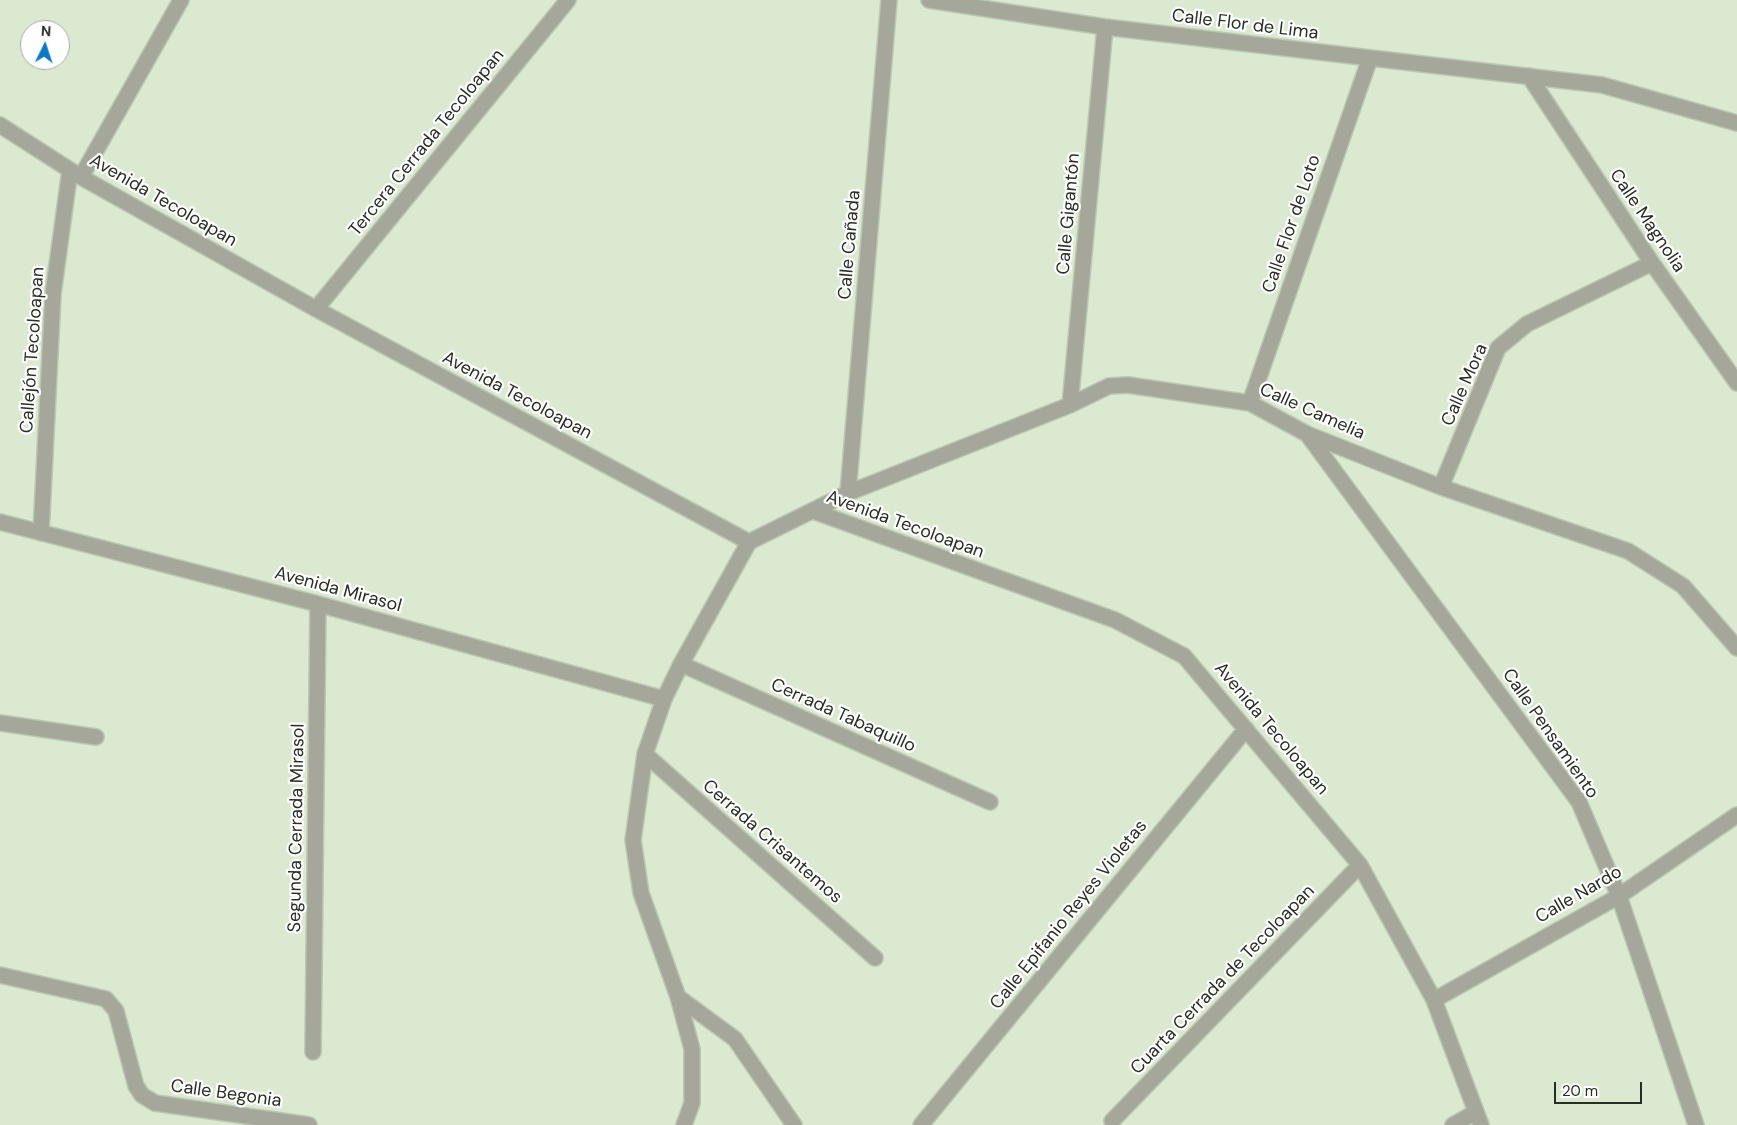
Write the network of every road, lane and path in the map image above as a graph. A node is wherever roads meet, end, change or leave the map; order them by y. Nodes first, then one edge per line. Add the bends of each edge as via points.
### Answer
1 (181, 0) edge
2 (568, 0) edge
3 (889, 0) edge
4 (929, 0) edge
5 (1105, 27) junction
6 (1370, 58) junction
7 (1529, 76) junction
8 (1737, 123) edge
9 (0, 125) edge
10 (76, 173) junction
11 (1652, 263) junction
12 (316, 309) junction
13 (1737, 383) edge
14 (1250, 403) junction
15 (1070, 405) junction
16 (1308, 434) junction
17 (1441, 487) junction
18 (848, 494) junction
19 (813, 511) junction
20 (0, 522) edge
21 (41, 533) junction
22 (749, 542) junction
23 (318, 604) junction
24 (1737, 648) edge
25 (680, 664) junction
26 (664, 699) junction
27 (0, 723) edge
28 (1246, 729) junction
29 (96, 737) dead end
30 (645, 754) junction
31 (990, 802) dead end
32 (1737, 815) edge
33 (1360, 865) junction
34 (1619, 896) junction
35 (875, 958) dead end
36 (0, 975) edge
37 (678, 997) junction
38 (1434, 1000) junction
39 (313, 1052) dead end
40 (1478, 1118) edge
41 (1112, 1121) dead end
42 (309, 1125) edge
43 (684, 1125) edge
44 (794, 1125) edge
45 (921, 1125) edge
46 (1453, 1125) edge
47 (1696, 1125) edge

1 - 10 street
2 - 12 street, Tercera Cerrada Tecoloapan
3 - 18 street, Calle Cañada
4 - 5 street, Calle Flor de Lima
5 - 6 street, Calle Flor de Lima
5 - 15 street, Calle Gigantón
6 - 7 street, Calle Flor de Lima
6 - 14 street, Calle Flor de Loto
7 - 8 street via 1602,85
7 - 11 street, Calle Magnolia
9 - 10 street, Avenida Tecoloapan
10 - 12 street, Avenida Tecoloapan
10 - 21 street, Callejón Tecoloapan via 53,294
11 - 13 street, Calle Magnolia
11 - 17 street, Calle Mora via 1527,324 1498,348
12 - 22 street, Avenida Tecoloapan
14 - 15 street, Calle Camelia via 1128,385 1109,386
14 - 16 street, Calle Camelia
15 - 18 street, Calle Camelia
16 - 17 street, Calle Camelia
16 - 34 street, Calle Pensamiento via 1579,802
17 - 24 street, Calle Camelia via 1628,551 1683,586
18 - 19 street, Calle Camelia
19 - 22 street, Avenida Tecoloapan
19 - 28 street, Avenida Tecoloapan via 1115,620 1184,656
20 - 21 street, Avenida Mirasol
21 - 23 street, Avenida Mirasol
22 - 25 street
23 - 26 street, Avenida Mirasol
23 - 39 street, Segunda Cerrada Mirasol
25 - 26 street
25 - 31 street, Cerrada Tabaquillo
26 - 30 street
27 - 29 street
28 - 33 street, Avenida Tecoloapan
28 - 45 street, Calle Epifanio Reyes Violetas
30 - 35 street, Cerrada Crisantemos
30 - 37 street via 633,840 641,893
32 - 34 street, Calle Nardo
33 - 38 street, Avenida Tecoloapan
33 - 41 street, Cuarta Cerrada de Tecoloapan
34 - 38 street, Calle Nardo
34 - 47 street, Calle Pensamiento
36 - 42 street, Calle Begonia via 106,999 116,1011 136,1086 142,1095 155,1103
37 - 43 street via 692,1049 692,1103
37 - 44 street via 735,1039
38 - 40 street, Avenida Tecoloapan
40 - 46 street

